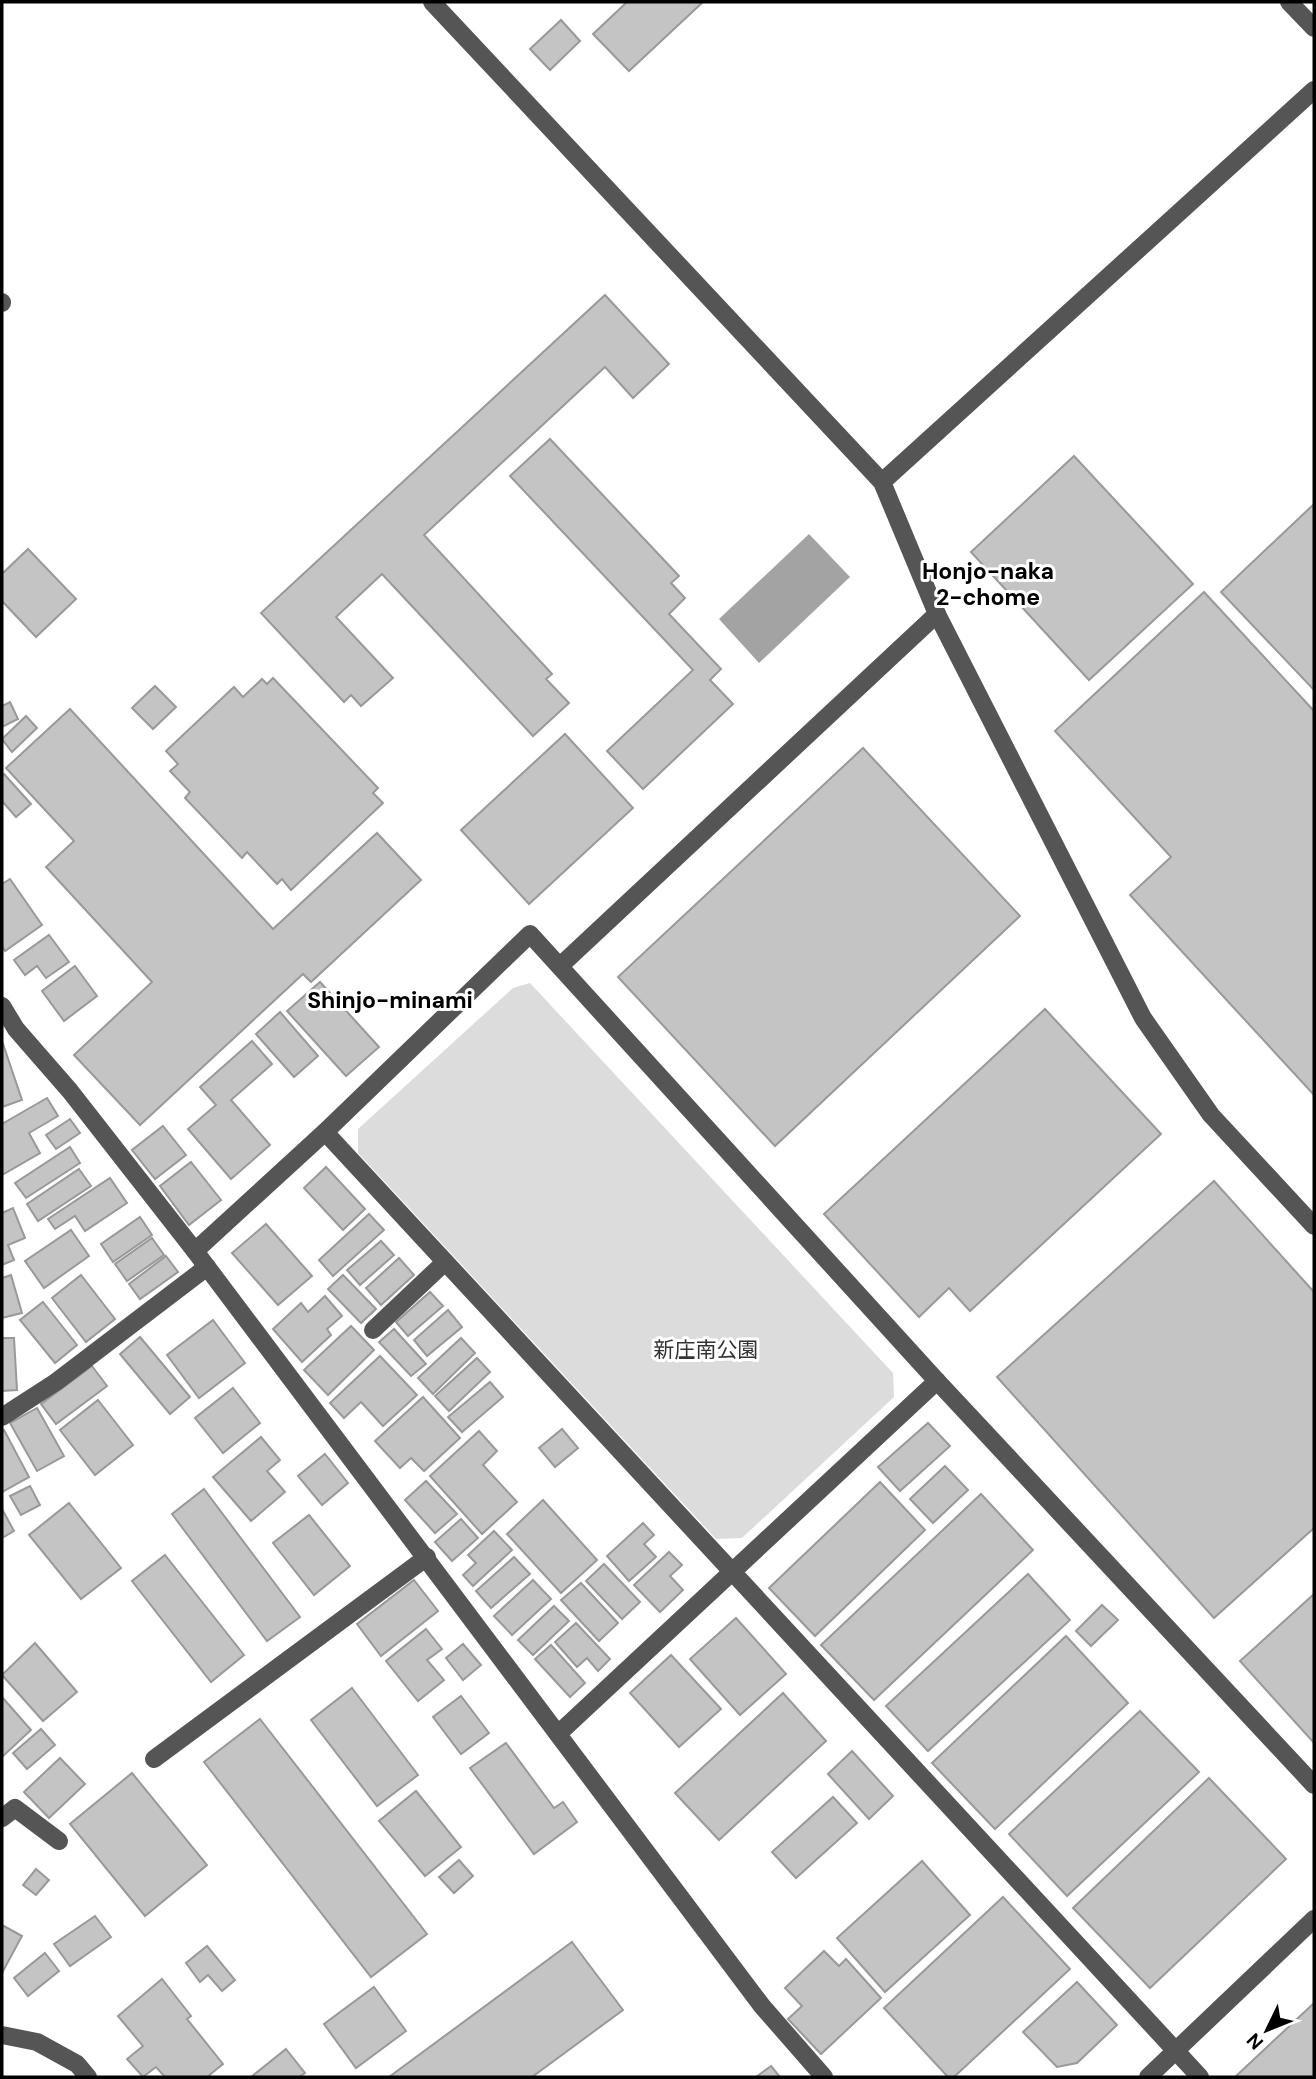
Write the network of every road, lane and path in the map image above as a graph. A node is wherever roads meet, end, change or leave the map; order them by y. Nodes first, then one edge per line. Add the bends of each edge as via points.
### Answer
1 (432, 2) edge
2 (1289, 2) edge
3 (1314, 28) edge
4 (1314, 90) edge
5 (882, 482) junction
6 (937, 614) junction
7 (560, 966) junction
8 (2, 1006) edge
9 (325, 1132) junction
10 (1314, 1226) edge
11 (195, 1251) junction
12 (445, 1262) junction
13 (207, 1267) junction
14 (373, 1330) dead end
15 (937, 1381) junction
16 (2, 1417) edge
17 (427, 1558) junction
18 (733, 1571) junction
19 (558, 1734) junction
20 (154, 1759) dead end
21 (1314, 1785) edge
22 (2, 1818) edge
23 (59, 1841) dead end
24 (1314, 1919) edge
25 (2, 2035) edge
26 (1175, 2051) junction
27 (88, 2077) edge
28 (824, 2077) edge
29 (1148, 2077) edge
30 (1200, 2077) edge

1 - 5 street
2 - 3 street
4 - 5 street
5 - 6 street
6 - 7 street
6 - 10 street via 1143,1018 1211,1115
7 - 9 street via 530,934
7 - 15 street
8 - 11 street
9 - 11 street
9 - 12 street
11 - 13 street
12 - 14 street
12 - 18 street
13 - 16 street via 56,1382
13 - 17 street
15 - 18 street
15 - 21 street
17 - 19 street
17 - 20 street
18 - 19 street
18 - 26 street
19 - 28 street via 762,2006
22 - 23 street via 15,1808
24 - 26 street
25 - 27 street via 37,2042 77,2064
26 - 29 street
26 - 30 street

